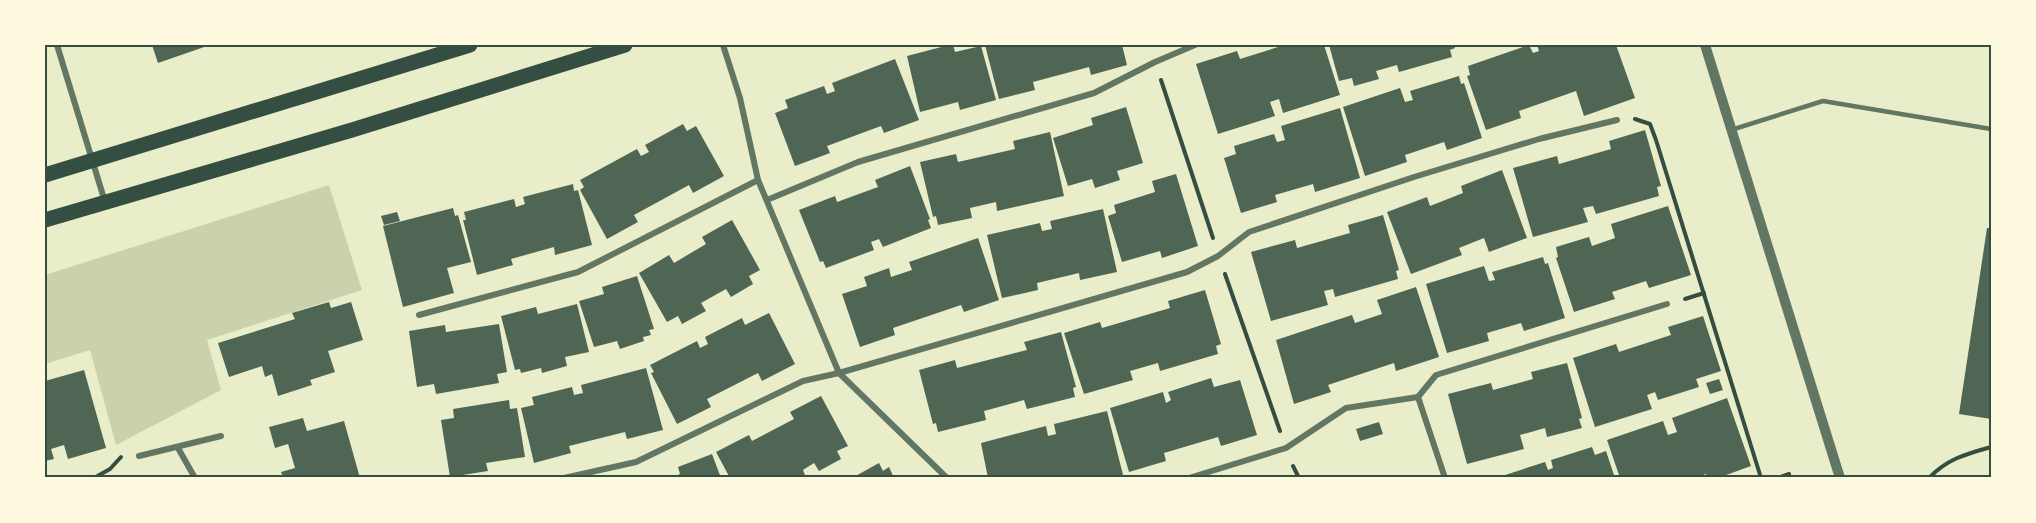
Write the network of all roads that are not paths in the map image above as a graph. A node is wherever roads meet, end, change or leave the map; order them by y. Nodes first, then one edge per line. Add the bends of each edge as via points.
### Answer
1 (57, 45) edge
2 (470, 45) edge
3 (625, 45) edge
4 (723, 45) edge
5 (1195, 45) edge
6 (1705, 45) edge
7 (1617, 120) road end
8 (1991, 129) edge
9 (1731, 130) junction
10 (92, 160) junction
11 (45, 175) edge
12 (758, 180) junction
13 (767, 200) junction
14 (105, 202) junction
15 (45, 220) edge
16 (1667, 304) dead end
17 (419, 315) dead end
18 (839, 373) junction
19 (1418, 397) junction
20 (221, 436) dead end
21 (178, 448) junction
22 (139, 456) road end
23 (195, 478) edge
24 (564, 478) edge
25 (947, 478) edge
26 (1189, 478) edge
27 (1445, 478) edge
28 (1840, 478) edge

1 - 10 street
2 - 10 main road
3 - 14 main road
4 - 12 street via 740,98
5 - 13 street via 1094,93 858,162
6 - 9 street
7 - 18 street via 1539,139 1248,232 1218,256 1187,272
8 - 9 lane via 1823,101
9 - 28 street
10 - 11 main road
10 - 14 street
12 - 13 street
12 - 17 street via 578,272
13 - 18 street
14 - 15 main road
16 - 19 street via 1436,375
18 - 24 street via 803,381 636,462
18 - 25 street
19 - 26 street via 1346,408 1286,448
19 - 27 street
20 - 21 street
21 - 22 street
21 - 23 street

